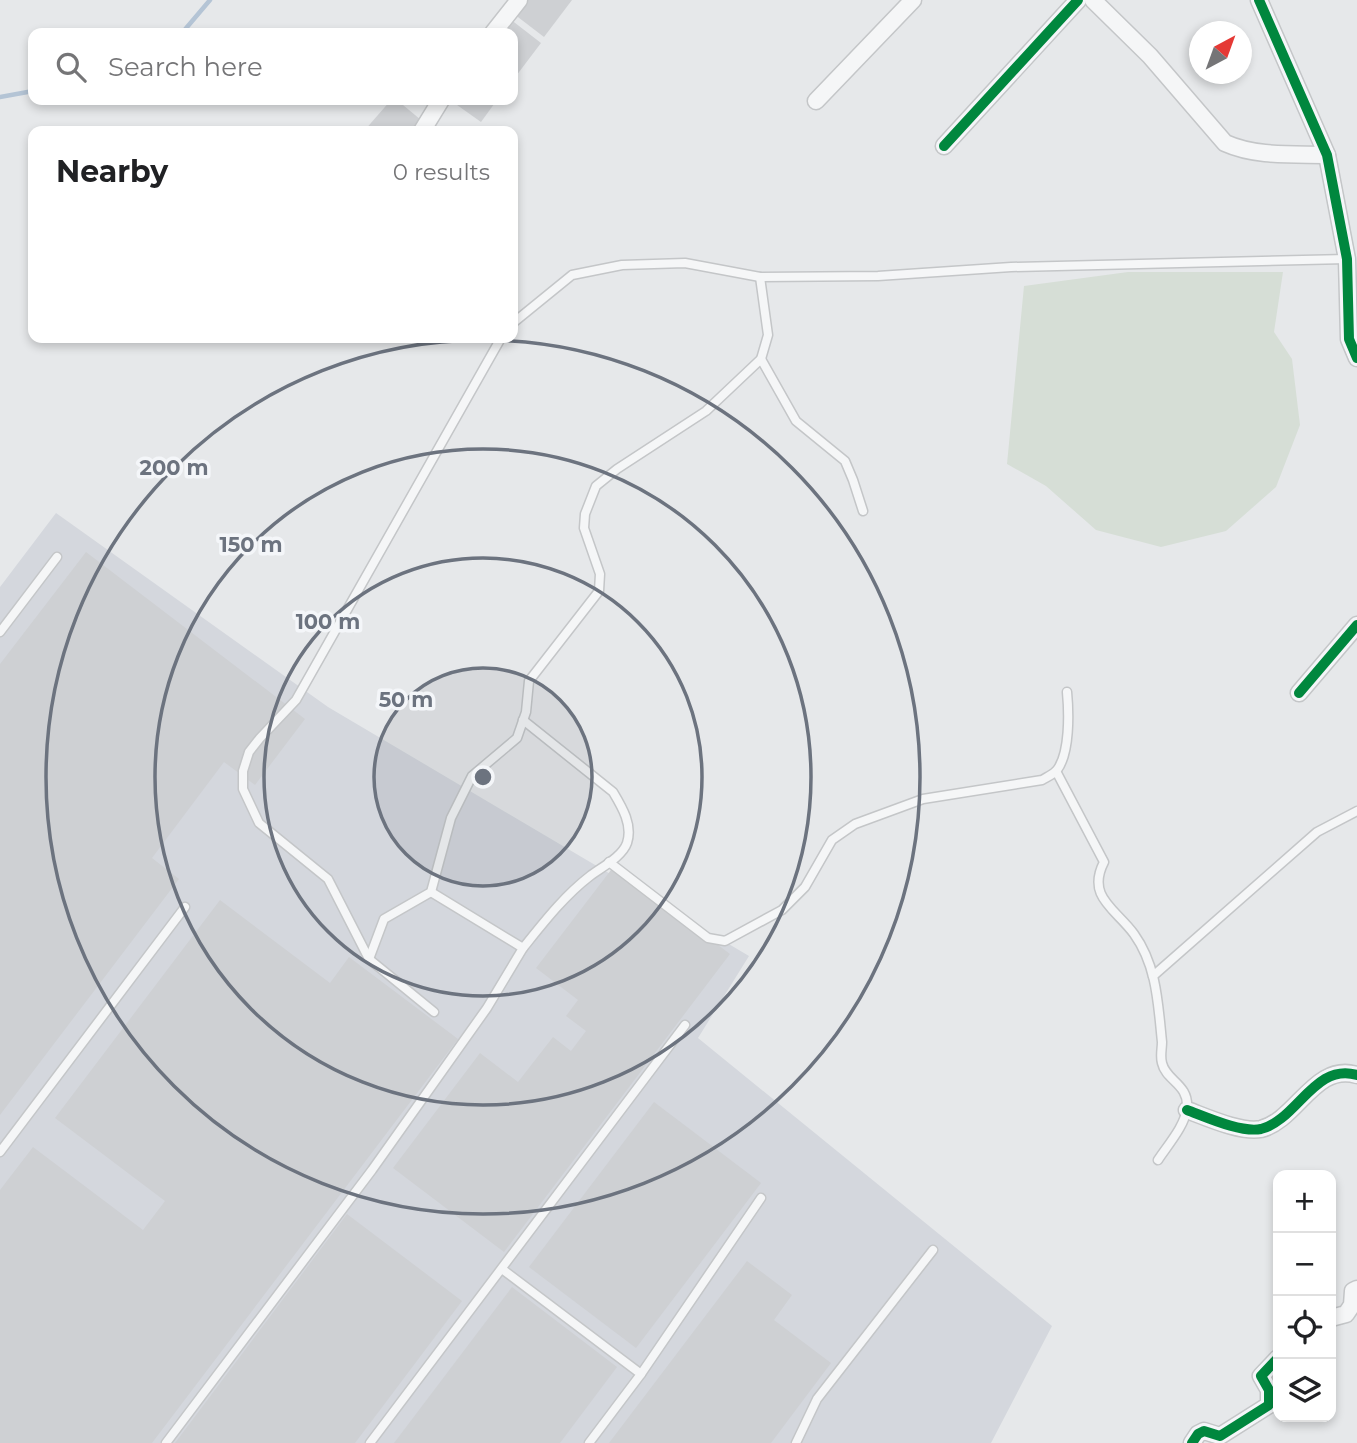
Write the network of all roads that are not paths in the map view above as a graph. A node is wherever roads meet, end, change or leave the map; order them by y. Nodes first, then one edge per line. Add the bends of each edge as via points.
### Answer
1 (519, 0) edge
2 (913, 0) edge
3 (1078, 0) edge
4 (1093, 0) edge
5 (1259, 0) edge
6 (497, 28) edge
7 (816, 102) dead end
8 (438, 105) edge
9 (425, 126) edge
10 (944, 146) dead end
11 (1327, 155) junction
12 (1347, 259) junction
13 (760, 277) junction
14 (518, 319) edge
15 (497, 343) edge
16 (1357, 358) edge
17 (761, 359) junction
18 (863, 511) dead end
19 (57, 557) dead end
20 (1357, 625) edge
21 (0, 632) edge
22 (1067, 692) dead end
23 (1299, 693) dead end
24 (523, 720) junction
25 (1056, 771) junction
26 (1357, 811) edge
27 (609, 862) junction
28 (431, 892) junction
29 (185, 906) dead end
30 (523, 948) junction
31 (369, 959) junction
32 (1153, 976) junction
33 (434, 1012) dead end
34 (685, 1026) dead end
35 (1357, 1075) edge
36 (1187, 1110) junction
37 (0, 1152) edge
38 (1158, 1160) dead end
39 (761, 1198) dead end
40 (933, 1250) dead end
41 (502, 1269) junction
42 (1357, 1289) edge
43 (1336, 1317) edge
44 (1277, 1359) edge
45 (641, 1374) junction
46 (166, 1443) edge
47 (370, 1443) edge
48 (589, 1443) edge
49 (796, 1443) edge
50 (1192, 1443) edge

1 - 6 street
2 - 7 street
3 - 10 street
4 - 11 street via 1150,56 1225,143 1240,150
5 - 11 street
8 - 9 street
11 - 12 street
12 - 13 lane
12 - 16 street via 1349,339
13 - 14 lane via 685,263 622,265 572,275
13 - 17 lane via 768,335
15 - 31 lane via 296,699 260,737 243,771 243,789 259,823 328,879
17 - 18 lane via 796,421 845,461
17 - 24 lane via 706,411 596,486 584,528 600,574 599,592 530,681
19 - 21 lane
20 - 23 street
22 - 25 lane via 1064,755
24 - 27 lane via 613,792 629,827 624,850
24 - 28 lane via 516,738 472,776 451,818
25 - 27 lane via 1042,780 923,799 855,824 832,840 805,887 782,910 725,941 708,938
25 - 32 lane via 1104,863 1097,875 1101,895 1134,933
26 - 32 lane via 1317,832
27 - 30 lane via 577,886
28 - 30 lane
28 - 31 lane via 384,919
29 - 37 lane
30 - 46 lane via 487,1008 372,1170
31 - 33 lane
32 - 36 lane via 1161,1061 1186,1096
34 - 41 lane
35 - 36 street via 1334,1074 1277,1122 1261,1129
36 - 38 lane
39 - 45 lane
40 - 49 lane via 817,1399
41 - 45 lane
41 - 47 lane
42 - 43 street via 1346,1314
44 - 50 street via 1261,1376 1269,1390 1269,1405 1220,1436 1204,1431
45 - 48 lane

